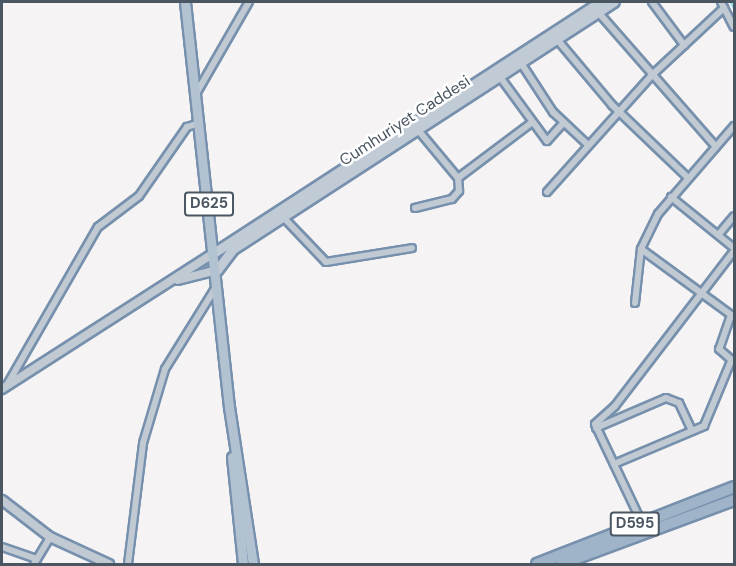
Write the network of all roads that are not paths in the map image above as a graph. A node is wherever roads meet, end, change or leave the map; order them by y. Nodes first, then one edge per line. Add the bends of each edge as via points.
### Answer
1 (185, 2) edge
2 (249, 2) edge
3 (600, 2) edge
4 (614, 2) edge
5 (652, 2) edge
6 (723, 5) edge
7 (598, 12) junction
8 (735, 27) edge
9 (555, 37) junction
10 (684, 45) junction
11 (521, 63) junction
12 (651, 76) junction
13 (500, 77) junction
14 (196, 94) junction
15 (619, 112) junction
16 (564, 122) junction
17 (199, 123) junction
18 (530, 124) junction
19 (735, 126) edge
20 (418, 130) junction
21 (588, 145) junction
22 (716, 147) junction
23 (458, 178) junction
24 (688, 178) junction
25 (547, 192) dead end
26 (671, 198) junction
27 (415, 208) dead end
28 (735, 216) edge
29 (283, 217) junction
30 (719, 234) junction
31 (412, 248) dead end
32 (641, 249) junction
33 (735, 249) edge
34 (215, 252) junction
35 (217, 270) junction
36 (170, 282) junction
37 (218, 284) junction
38 (701, 294) junction
39 (635, 303) dead end
40 (733, 316) edge
41 (733, 362) edge
42 (4, 388) edge
43 (229, 407) junction
44 (596, 428) junction
45 (692, 431) junction
46 (614, 464) junction
47 (735, 487) edge
48 (2, 500) edge
49 (735, 500) edge
50 (640, 521) junction
51 (50, 537) junction
52 (2, 548) edge
53 (35, 562) edge
54 (109, 564) edge
55 (128, 564) edge
56 (243, 564) edge
57 (252, 564) edge
58 (537, 564) edge
59 (561, 564) edge

1 - 14 main road, D625
2 - 14 street
3 - 9 main road, Cumhuriyet Caddesi
4 - 7 main road, Cumhuriyet Caddesi
5 - 10 street
6 - 8 street
6 - 10 street
7 - 9 main road, Cumhuriyet Caddesi
7 - 12 street
9 - 11 main road, Cumhuriyet Caddesi
9 - 15 street
9 - 34 main road, Cumhuriyet Caddesi
10 - 12 street
11 - 13 main road, Cumhuriyet Caddesi
11 - 16 street
12 - 15 street
12 - 22 street
13 - 18 street
13 - 20 main road, Cumhuriyet Caddesi
14 - 17 main road, D625
15 - 21 street
15 - 24 street
16 - 18 street via 547,141
16 - 21 street
17 - 34 main road, D625
17 - 42 street via 187,126 140,196 98,227
18 - 23 street
19 - 22 street
20 - 23 street
20 - 29 main road, Cumhuriyet Caddesi
21 - 25 street
22 - 24 street
23 - 27 street via 459,191 452,199
24 - 26 street
26 - 30 street
26 - 32 street via 652,221
28 - 30 street
29 - 31 street via 326,262
29 - 35 main road, Cumhuriyet Caddesi via 233,249
30 - 33 street
32 - 38 street
32 - 39 street
33 - 38 street
34 - 35 main road, D625
34 - 36 street
35 - 36 street
35 - 37 main road, D625
36 - 42 street
37 - 43 main road, D625
37 - 55 street via 165,369 143,443
38 - 40 street
38 - 44 street
40 - 41 street via 719,349
41 - 45 street via 704,426
43 - 56 main road, D625
43 - 57 main road, D625
44 - 45 street via 666,398 678,403
44 - 46 street
45 - 46 street
46 - 50 street
47 - 50 highway, D595
48 - 51 street
49 - 59 highway, D595
50 - 58 highway, D595
51 - 53 street
51 - 54 street
52 - 53 street

